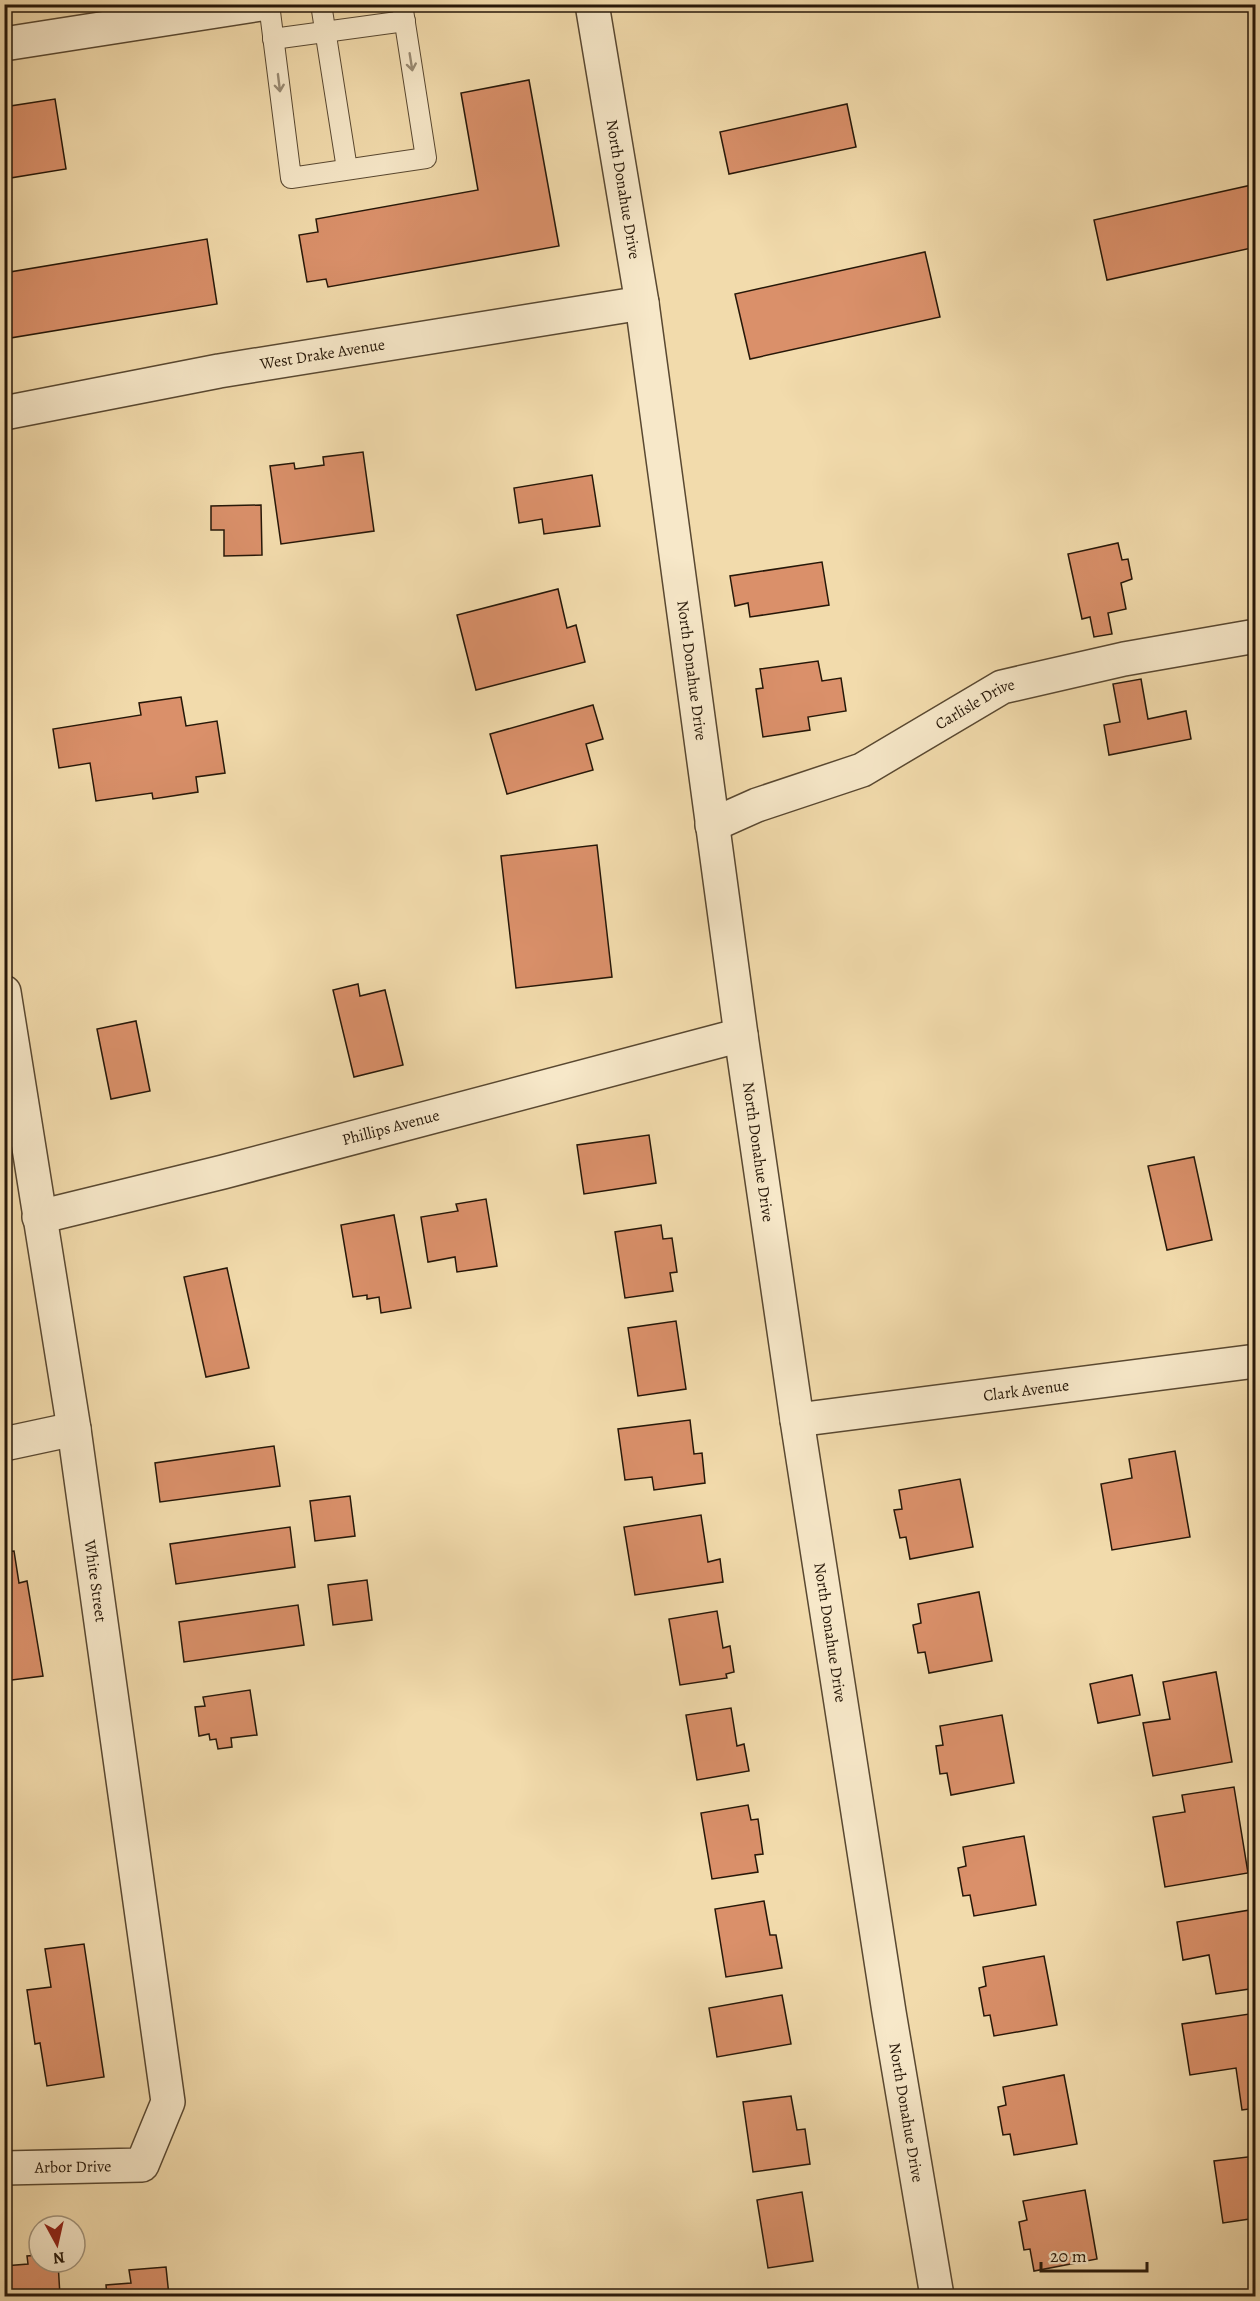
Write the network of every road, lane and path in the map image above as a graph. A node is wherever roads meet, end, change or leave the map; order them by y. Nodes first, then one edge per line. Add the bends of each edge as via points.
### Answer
1 (261, 4) edge
2 (269, 4) edge
3 (321, 4) edge
4 (592, 4) edge
5 (404, 13) edge
6 (326, 33) junction
7 (273, 39) junction
8 (4, 44) edge
9 (347, 169) junction
10 (642, 303) junction
11 (4, 413) edge
12 (1256, 636) edge
13 (712, 825) junction
14 (4, 992) edge
15 (741, 1035) junction
16 (39, 1217) junction
17 (1256, 1361) edge
18 (797, 1420) junction
19 (75, 1429) junction
20 (4, 1444) edge
21 (142, 2165) joint
22 (4, 2168) edge
23 (937, 2296) edge

1 - 8 street
2 - 7 lane
3 - 6 lane
4 - 10 street, North Donahue Drive
5 - 6 lane
5 -> 9 lane via 426,158
6 - 7 lane
6 - 9 lane
7 -> 9 lane via 291,178
10 - 11 street, West Drake Avenue via 219,371
10 - 13 street, North Donahue Drive
12 - 13 street, Carlisle Drive via 1124,659 1002,687 862,770 757,805
13 - 15 street, North Donahue Drive
14 - 16 street, White Street
15 - 16 street, Phillips Avenue
15 - 18 street, North Donahue Drive
16 - 19 street, White Street
17 - 18 street, Clark Avenue
18 - 23 street, North Donahue Drive
19 - 20 street
19 - 21 street, White Street via 168,2102
21 - 22 street, Arbor Drive

